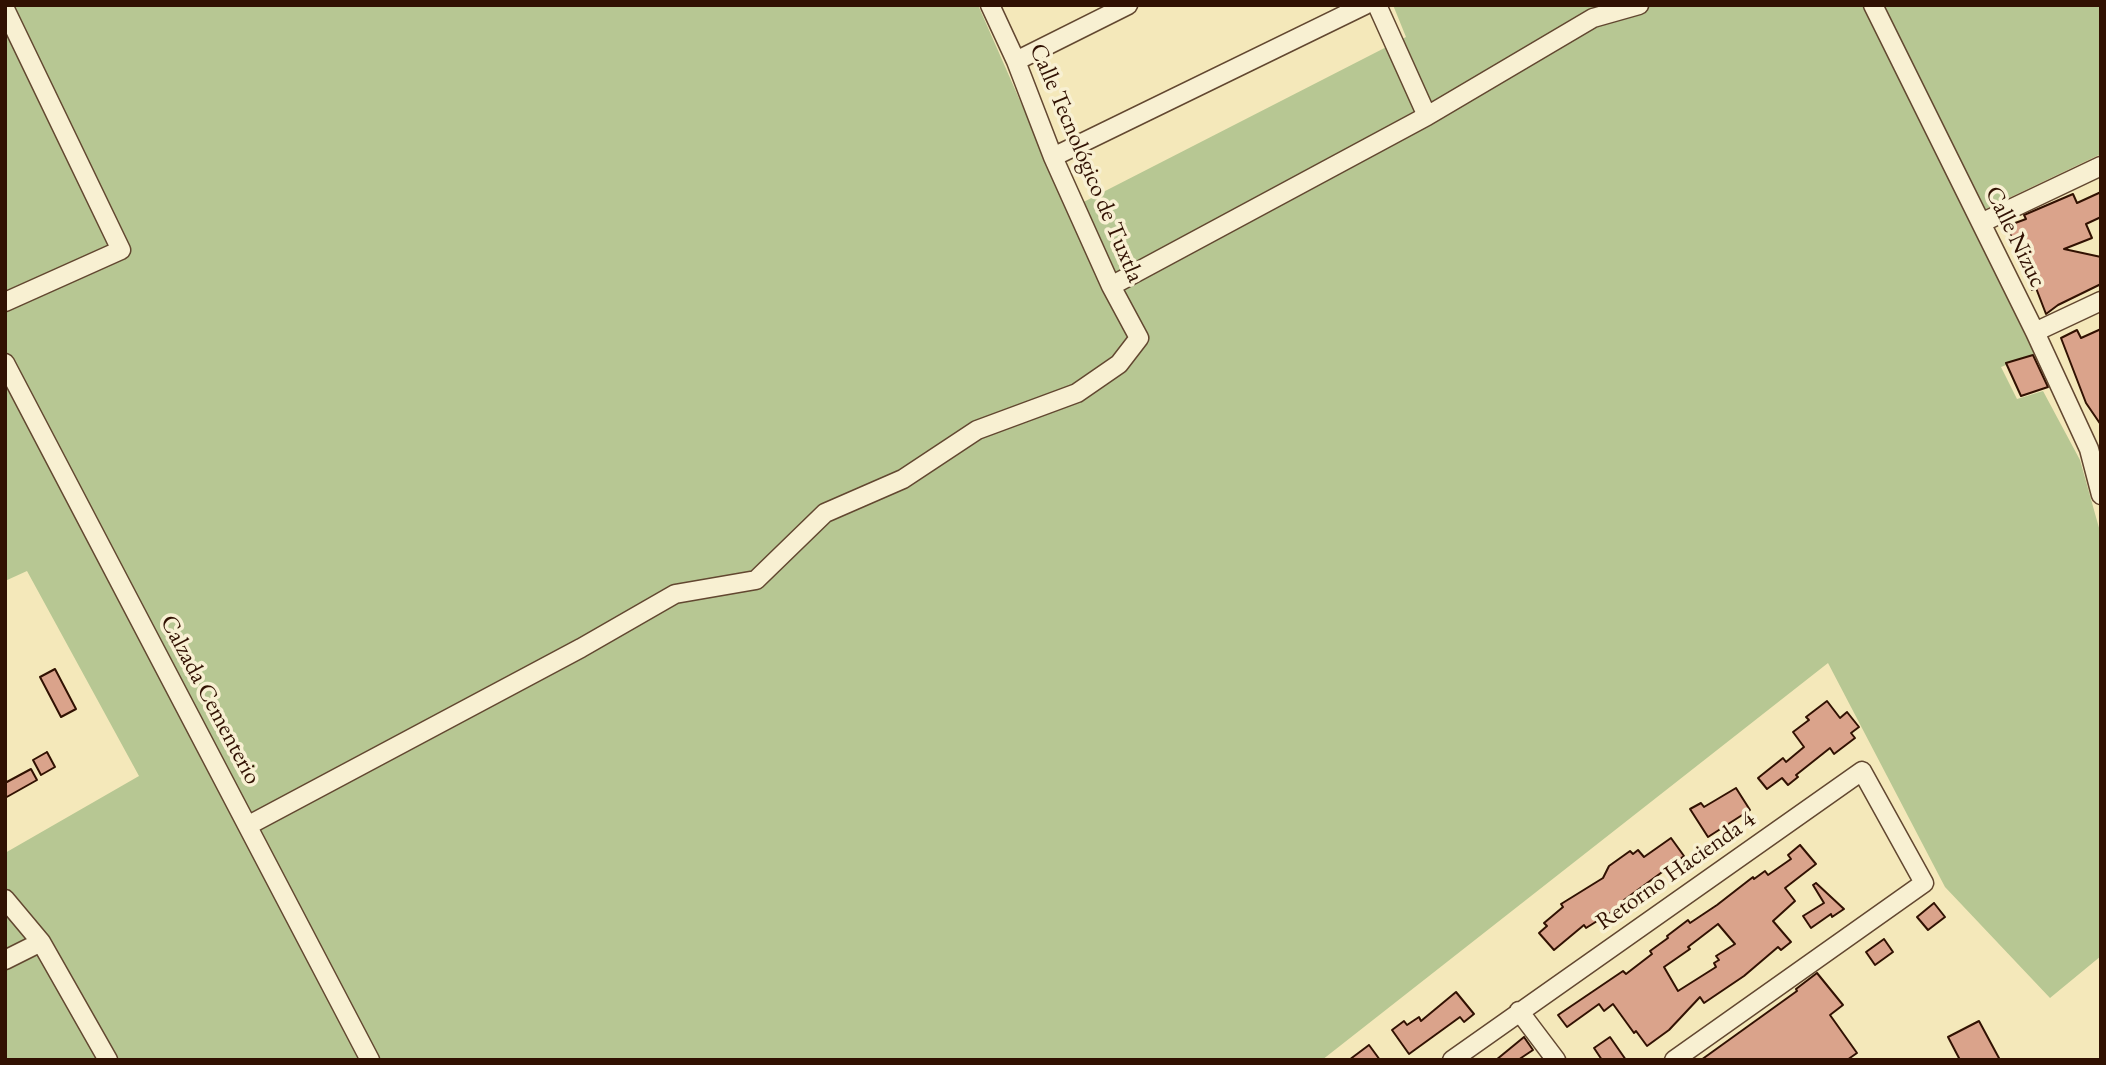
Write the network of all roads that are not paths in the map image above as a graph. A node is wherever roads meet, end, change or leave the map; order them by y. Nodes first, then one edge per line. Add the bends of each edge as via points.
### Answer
1 (990, 5) edge
2 (1128, 5) edge
3 (1365, 5) edge
4 (1377, 5) edge
5 (1639, 5) edge
6 (1873, 5) edge
7 (5, 9) edge
8 (1016, 61) junction
9 (1427, 116) junction
10 (1054, 157) junction
11 (2101, 166) edge
12 (1981, 223) junction
13 (1111, 286) junction
14 (2101, 300) edge
15 (5, 302) edge
16 (2035, 332) junction
17 (5, 363) edge
18 (2095, 447) edge
19 (2101, 495) edge
20 (248, 825) junction
21 (5, 899) edge
22 (41, 942) junction
23 (5, 960) edge
24 (1519, 1011) junction
25 (108, 1060) edge
26 (370, 1060) edge
27 (1452, 1060) edge
28 (1556, 1060) edge
29 (1674, 1060) edge

1 - 8 street, Calle Tecnológico de Tuxtla
2 - 8 street
3 - 10 street
4 - 9 street
5 - 9 street via 1593,18
6 - 12 street, Calle Nizuc
7 - 15 street via 121,250
8 - 10 street, Calle Tecnológico de Tuxtla
9 - 13 street
10 - 13 street, Calle Tecnológico de Tuxtla
11 - 12 street
12 - 16 street, Calle Nizuc
13 - 20 street, Calle Tecnológico de Tuxtla via 1139,338 1119,364 1077,393 977,430 903,479 825,513 756,580 676,594
14 - 16 street
16 - 18 street, Calle Nizuc
17 - 20 street, Calzada Cementerio
18 - 19 street, Calle Nizuc
20 - 26 street, Calzada Cementerio
21 - 22 street
22 - 23 street
22 - 25 street
24 - 27 street, Retorno Hacienda 4
24 - 28 street
24 - 29 street, Retorno Hacienda 4 via 1862,771 1924,883

